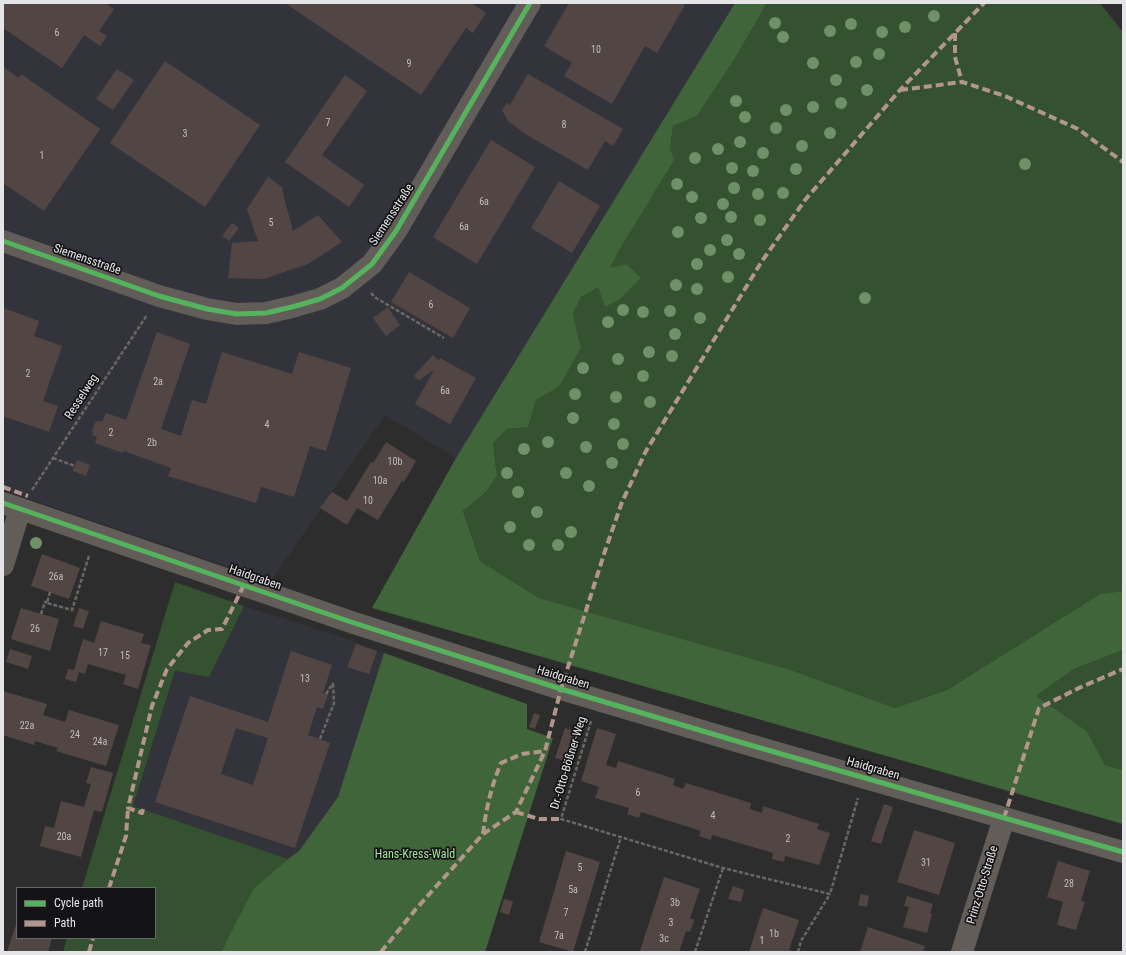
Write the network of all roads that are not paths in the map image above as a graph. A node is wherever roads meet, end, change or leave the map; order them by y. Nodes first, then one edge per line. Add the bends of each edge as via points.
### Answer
1 (530, 3) edge
2 (3, 241) edge
3 (11, 506) edge
4 (3, 566) edge
5 (1004, 818) junction
6 (1123, 852) edge
7 (962, 952) edge

1 - 2 street, Siemensstraße via 396,232 372,264 342,288 320,299 266,313 237,314 207,309 159,296
3 - 4 street
3 - 5 street, Haidgraben via 472,661
5 - 6 street, Haidgraben
5 - 7 street, Prinz-Otto-Straße

